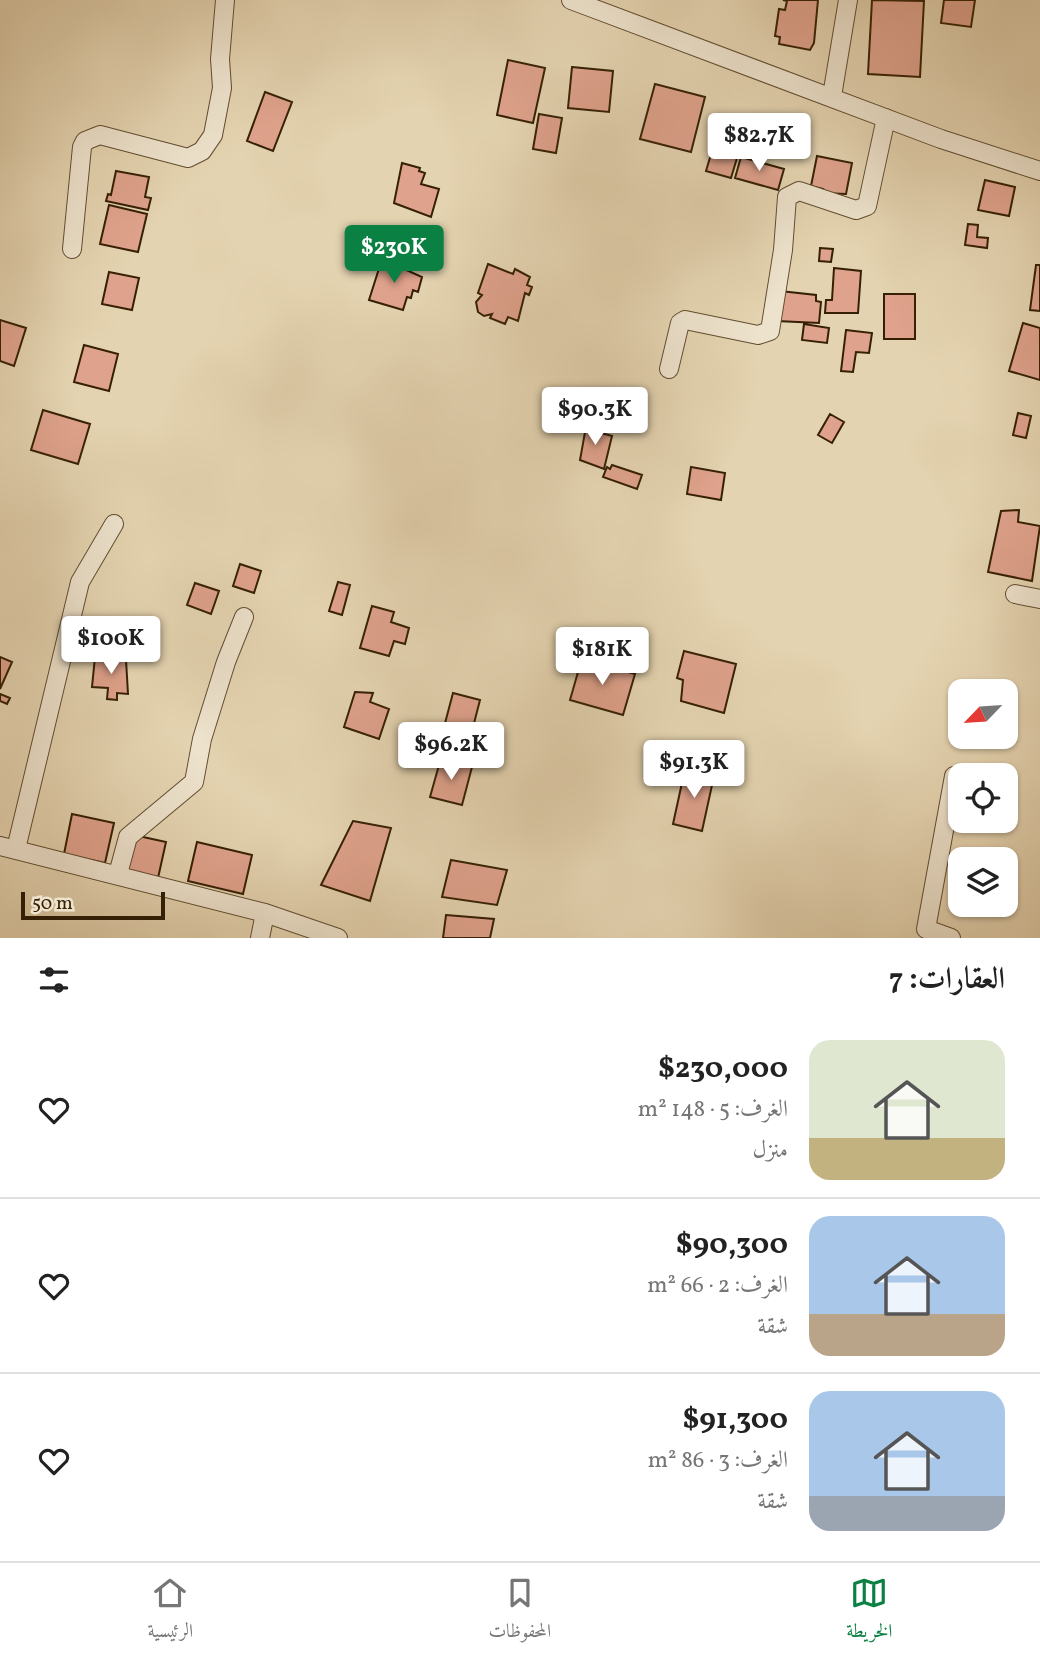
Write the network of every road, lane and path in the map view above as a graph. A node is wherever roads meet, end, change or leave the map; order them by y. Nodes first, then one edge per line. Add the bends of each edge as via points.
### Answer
1 (225, 0) edge
2 (570, 0) edge
3 (848, 0) edge
4 (831, 96) junction
5 (886, 118) junction
6 (1040, 171) edge
7 (72, 249) dead end
8 (669, 369) dead end
9 (114, 524) dead end
10 (1015, 594) dead end
11 (1040, 598) edge
12 (244, 617) dead end
13 (948, 809) edge
14 (8, 847) edge
15 (118, 874) junction
16 (265, 913) junction
17 (260, 938) edge
18 (338, 938) edge
19 (951, 938) edge

1 - 7 street via 222,88 213,135 202,151 188,158 100,135 85,141
2 - 4 street
3 - 4 street
4 - 5 street
5 - 6 street
5 - 8 street via 867,206 856,210 799,191 787,197 770,331 758,335 685,320 680,323
9 - 14 street via 80,582
10 - 11 street
12 - 15 street via 202,739 194,782 128,837
13 - 19 street via 926,929
14 - 15 street
15 - 16 street
16 - 17 street
16 - 18 street

